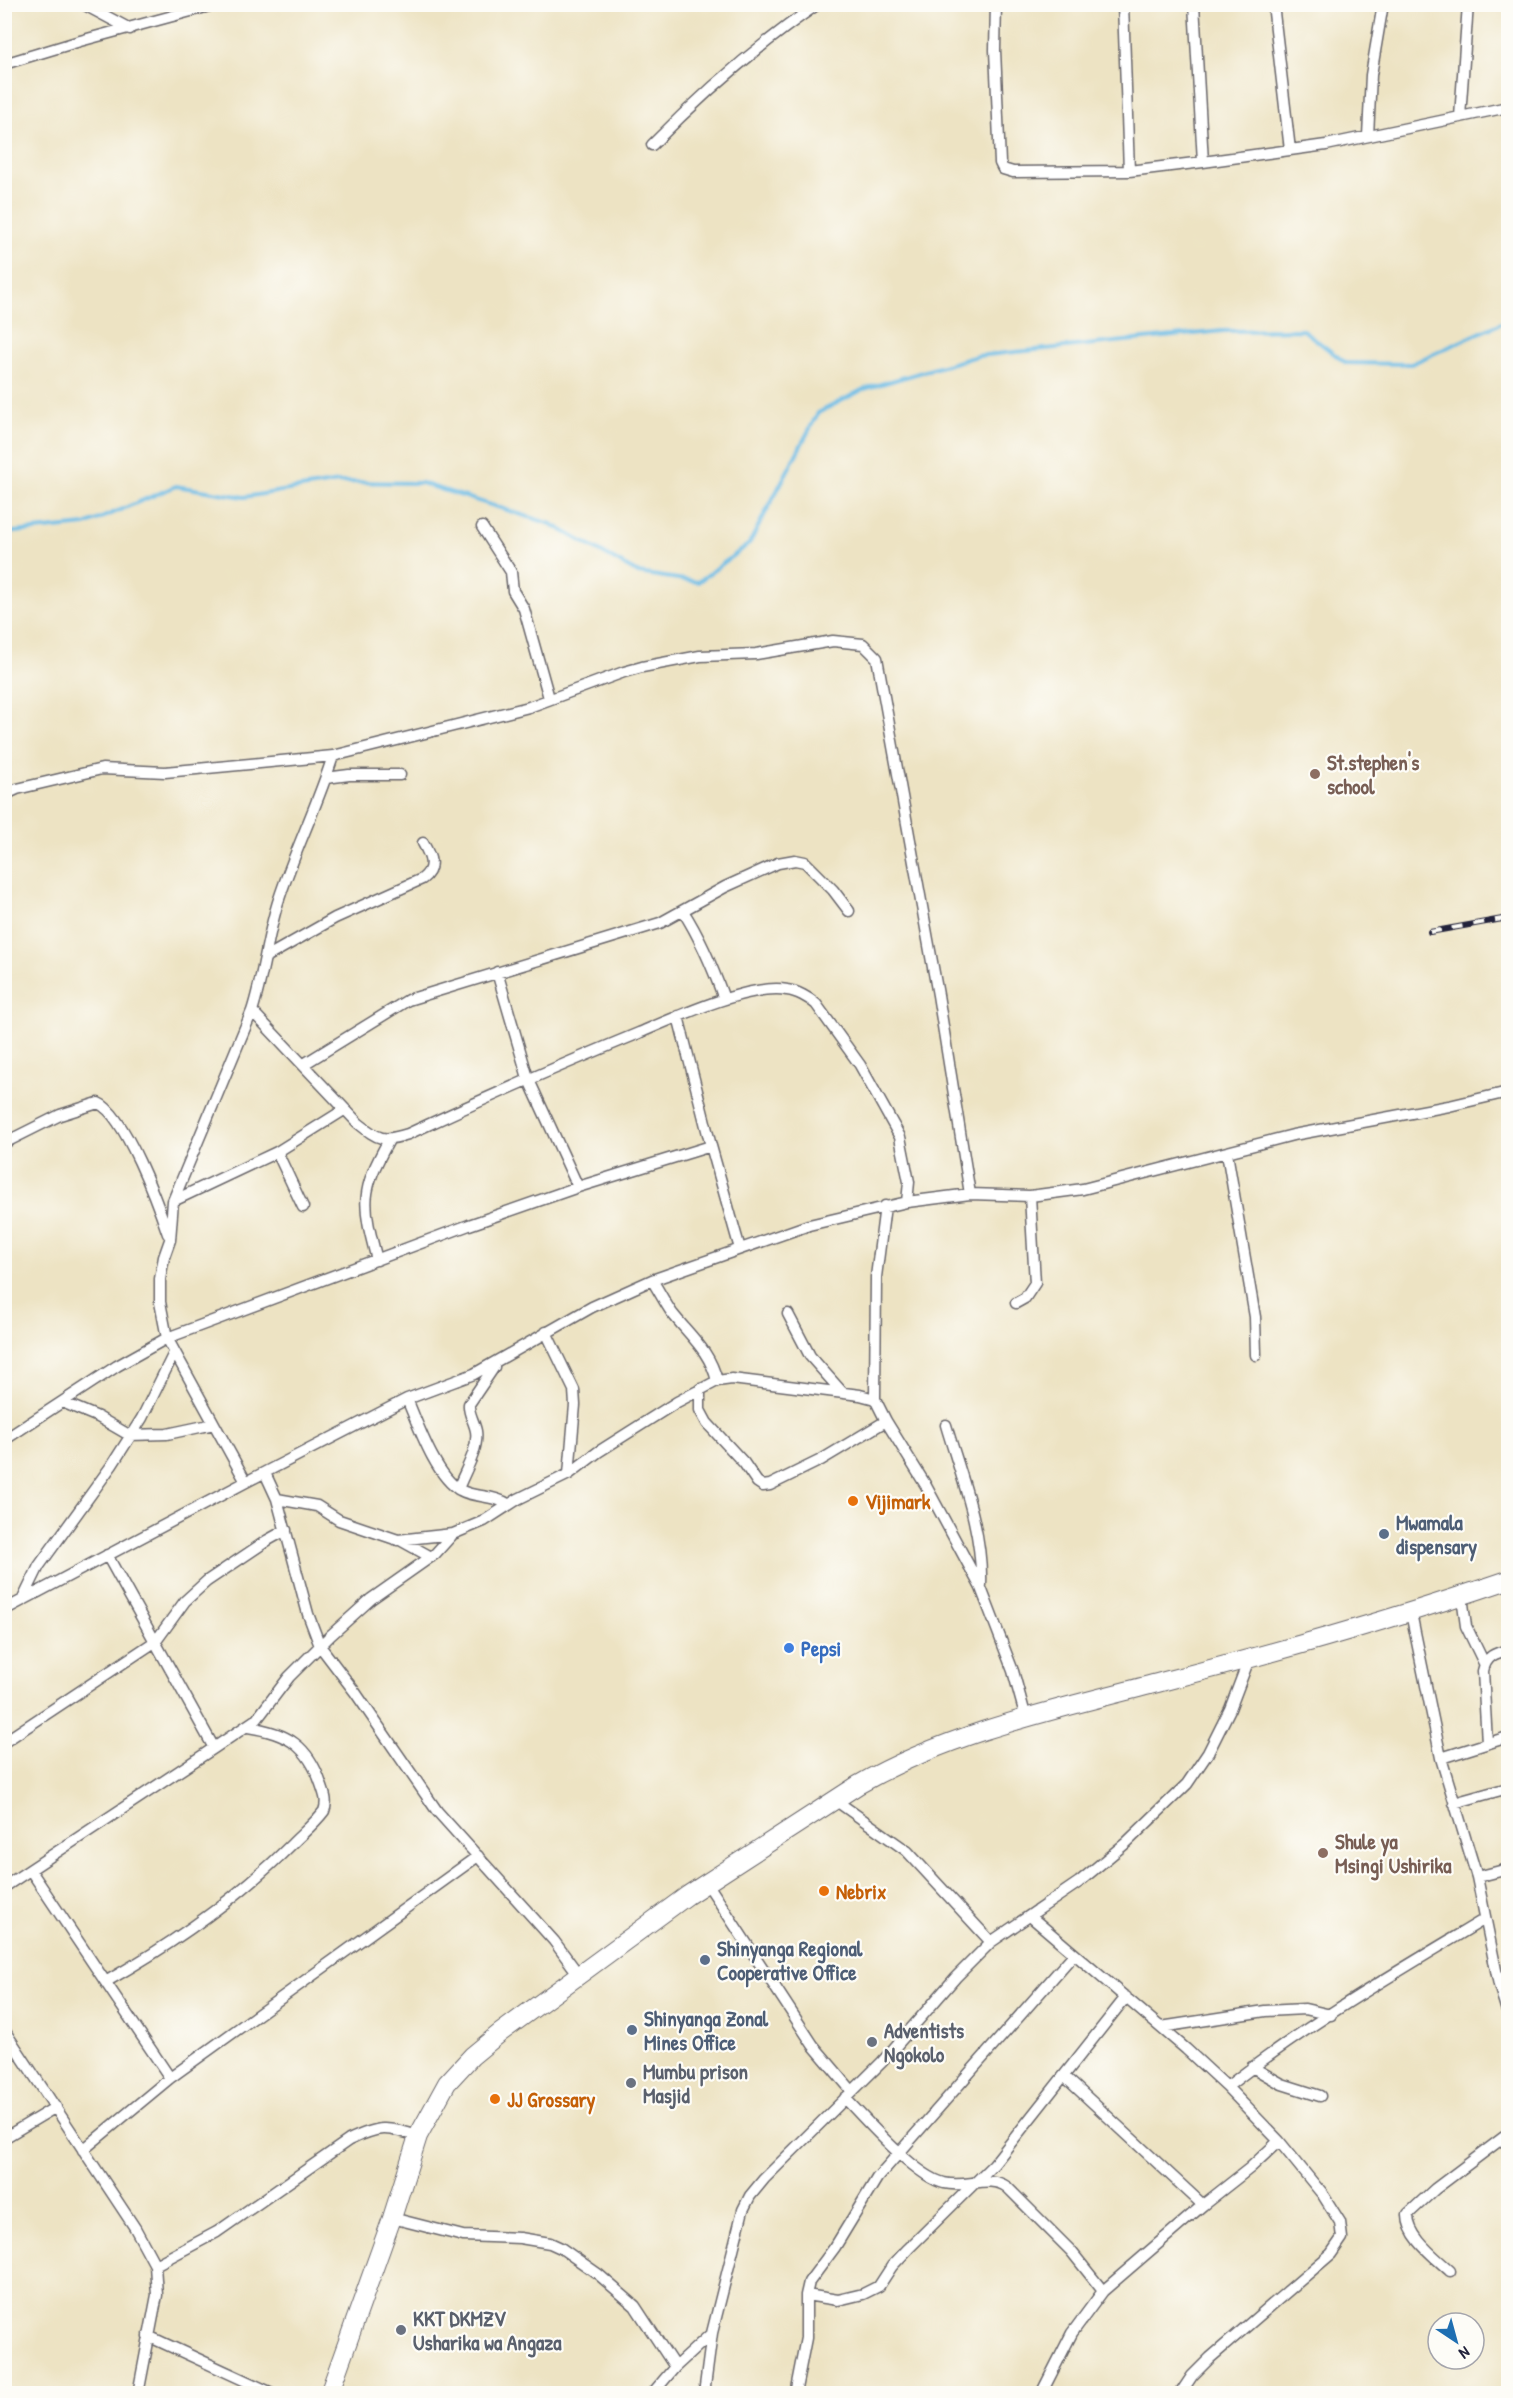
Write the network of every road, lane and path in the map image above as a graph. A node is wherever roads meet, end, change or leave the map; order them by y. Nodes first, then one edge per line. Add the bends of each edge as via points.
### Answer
1 (83, 4) edge
2 (217, 4) edge
3 (818, 4) edge
4 (996, 4) edge
5 (1123, 4) edge
6 (1194, 4) edge
7 (1273, 4) edge
8 (1383, 4) edge
9 (1468, 4) edge
10 (1496, 4) edge
11 (1507, 5) edge
12 (130, 29) junction
13 (4, 64) edge
14 (1509, 107) edge
15 (1460, 117) junction
16 (1368, 136) junction
17 (651, 144) dead end
18 (1290, 150) junction
19 (1203, 162) junction
20 (1129, 171) junction
21 (482, 527) dead end
22 (549, 698) junction
23 (333, 756) junction
24 (400, 775) dead end
25 (326, 778) junction
26 (4, 795) edge
27 (423, 843) dead end
28 (682, 911) junction
29 (849, 911) dead end
30 (266, 957) junction
31 (497, 972) junction
32 (724, 999) junction
33 (252, 1011) junction
34 (678, 1016) junction
35 (304, 1064) junction
36 (528, 1078) junction
37 (1509, 1092) edge
38 (344, 1110) junction
39 (389, 1140) junction
40 (4, 1143) edge
41 (711, 1146) junction
42 (277, 1152) junction
43 (1227, 1153) junction
44 (578, 1187) junction
45 (970, 1194) junction
46 (1030, 1196) junction
47 (173, 1201) junction
48 (907, 1202) junction
49 (885, 1206) junction
50 (303, 1207) dead end
51 (170, 1240) junction
52 (740, 1249) junction
53 (377, 1260) junction
54 (652, 1280) junction
55 (1016, 1304) dead end
56 (788, 1314) dead end
57 (546, 1332) junction
58 (167, 1338) junction
59 (174, 1353) junction
60 (1256, 1355) dead end
61 (500, 1360) junction
62 (717, 1381) junction
63 (700, 1389) junction
64 (842, 1392) junction
65 (875, 1399) junction
66 (407, 1400) junction
67 (62, 1402) junction
68 (886, 1421) junction
69 (214, 1424) junction
70 (946, 1425) dead end
71 (129, 1435) junction
72 (4, 1440) edge
73 (265, 1473) junction
74 (568, 1474) junction
75 (246, 1482) junction
76 (458, 1490) junction
77 (277, 1499) junction
78 (508, 1504) junction
79 (286, 1530) junction
80 (453, 1534) junction
81 (402, 1541) junction
82 (107, 1555) junction
83 (431, 1557) junction
84 (1509, 1580) edge
85 (981, 1588) junction
86 (1462, 1596) junction
87 (23, 1599) junction
88 (4, 1610) edge
89 (1411, 1613) junction
90 (156, 1641) junction
91 (320, 1646) junction
92 (1509, 1650) edge
93 (1249, 1659) junction
94 (1484, 1663) junction
95 (1026, 1718) junction
96 (248, 1727) junction
97 (1509, 1737) edge
98 (4, 1742) edge
99 (1487, 1743) junction
100 (214, 1748) junction
101 (1441, 1758) junction
102 (1509, 1788) edge
103 (836, 1800) junction
104 (1455, 1803) junction
105 (478, 1856) junction
106 (1509, 1869) edge
107 (31, 1871) junction
108 (1477, 1877) junction
109 (707, 1883) junction
110 (4, 1887) edge
111 (1030, 1916) junction
112 (1485, 1919) junction
113 (991, 1942) junction
114 (1074, 1954) junction
115 (579, 1975) junction
116 (107, 1981) junction
117 (1126, 1997) junction
118 (1509, 2014) edge
119 (1331, 2015) junction
120 (1161, 2027) junction
121 (4, 2030) edge
122 (1252, 2067) junction
123 (1064, 2076) junction
124 (170, 2078) junction
125 (1227, 2086) junction
126 (849, 2094) junction
127 (1320, 2096) dead end
128 (56, 2107) junction
129 (1509, 2133) edge
130 (418, 2136) junction
131 (4, 2138) edge
132 (1279, 2141) junction
133 (83, 2150) junction
134 (898, 2152) junction
135 (973, 2185) junction
136 (1203, 2205) junction
137 (392, 2218) junction
138 (155, 2265) junction
139 (1450, 2271) dead end
140 (1103, 2291) junction
141 (806, 2295) junction
142 (712, 2333) junction
143 (148, 2336) junction
144 (675, 2367) junction
145 (138, 2394) edge
146 (274, 2394) edge
147 (328, 2394) edge
148 (652, 2394) edge
149 (704, 2394) edge
150 (795, 2394) edge
151 (1041, 2394) edge
152 (1180, 2394) edge

1 - 12 street
2 - 12 street
3 - 17 street via 742,60
4 - 20 street via 1003,169 1022,173
5 - 20 street
6 - 19 street
7 - 18 street
8 - 16 street via 1371,75
9 - 15 street
10 - 11 street
12 - 13 street
14 - 15 street
15 - 16 street
16 - 18 street
18 - 19 street
19 - 20 street
21 - 22 street via 511,572 513,591 524,609
22 - 23 street via 475,722
22 - 45 street via 624,672 700,656 756,654 833,641 863,644 877,658
23 - 25 street
23 - 26 street via 165,772 102,769
24 - 25 street
25 - 30 street via 279,899
27 - 30 street via 432,862 426,877 335,918
28 - 29 street via 751,874 795,860 812,868
28 - 31 street via 660,923
28 - 32 street via 706,951
30 - 33 street
31 - 35 street via 408,1000
31 - 36 street
32 - 34 street
32 - 48 street via 787,990 816,1004 860,1065 900,1137 909,1182
33 - 35 street
33 - 47 street
34 - 36 street
34 - 41 street
35 - 38 street
36 - 39 street
36 - 44 street
37 - 43 street via 1293,1135
38 - 39 street via 375,1136
38 - 42 street
39 - 53 street via 371,1174 366,1197
40 - 51 street via 60,1115 102,1105 111,1113 147,1174
41 - 44 street
41 - 52 street
42 - 47 street
42 - 50 street
43 - 46 street via 1083,1189
43 - 60 street via 1255,1317
44 - 53 street
45 - 46 street
45 - 48 street
46 - 55 street via 1035,1283
47 - 51 street
48 - 49 street
49 - 52 street via 809,1225
49 - 65 street via 876,1277
51 - 58 street via 160,1279
52 - 54 street
53 - 58 street
54 - 57 street
54 - 62 street via 673,1314 703,1348
56 - 64 street via 810,1356
57 - 61 street
57 - 74 street via 574,1390
58 - 59 street
58 - 67 street
59 - 69 street
59 - 71 street via 142,1418
61 - 66 street
61 - 76 street via 469,1404 476,1441
62 - 63 street
62 - 64 street
63 - 68 street via 700,1410 707,1423 763,1486 821,1460
63 - 74 street
64 - 65 street
65 - 68 street
66 - 73 street
66 - 76 street via 447,1481
67 - 71 street
67 - 72 street
68 - 85 street
69 - 71 street via 167,1434
69 - 75 street
70 - 85 street via 973,1518 982,1561
71 - 87 street via 39,1566
73 - 75 street
73 - 77 street
74 - 78 street
75 - 82 street
76 - 78 street
77 - 79 street
77 - 81 street via 317,1506 355,1526
78 - 80 street via 484,1521
79 - 90 street via 207,1581 185,1601
79 - 91 street
80 - 81 street
80 - 83 street
81 - 83 street
82 - 87 street
82 - 90 street
83 - 91 street via 371,1599
84 - 86 highway
85 - 95 street via 1013,1671
86 - 89 highway
86 - 94 street via 1466,1626
87 - 88 street
89 - 93 highway
89 - 101 street
90 - 98 street
90 - 100 street
91 - 96 street
91 - 105 street via 424,1794
92 - 94 street via 1494,1654
93 - 95 highway
93 - 111 street via 1230,1709 1187,1784 1126,1844
94 - 99 street
95 - 103 highway via 884,1770
96 - 100 street
96 - 116 street via 279,1735 303,1749 318,1775 326,1800 324,1811 276,1859 210,1915
97 - 99 street
99 - 101 street
100 - 107 street
101 - 104 street
102 - 104 street
103 - 109 highway
103 - 113 street via 907,1851
104 - 108 street
105 - 115 street
105 - 124 street
106 - 108 street
107 - 110 street
107 - 116 street
108 - 112 street
109 - 115 highway
109 - 126 street
111 - 113 street
111 - 114 street
112 - 118 street
112 - 119 street
113 - 126 street
114 - 117 street
114 - 134 street
115 - 130 highway via 472,2056 447,2083
116 - 124 street
117 - 120 street
117 - 123 street
119 - 120 street via 1305,2008
119 - 122 street
120 - 125 street
121 - 128 street
122 - 125 street
122 - 127 street via 1282,2084
123 - 135 street
123 - 136 street
124 - 133 street
125 - 132 street
126 - 134 street
126 - 142 street via 750,2196 743,2210
128 - 131 street
128 - 133 street
129 - 139 street via 1435,2188 1408,2214 1412,2230
130 - 137 highway
130 - 138 street via 384,2127 349,2140 217,2232
132 - 136 street
132 - 152 street via 1333,2210 1342,2238 1314,2270 1210,2358
133 - 138 street
134 - 135 street via 935,2180
134 - 141 street via 809,2282
135 - 140 street via 995,2181 1007,2187 1071,2251
135 - 141 street via 892,2266 879,2286 838,2300
136 - 140 street
137 - 144 street via 463,2236 520,2238 561,2248 635,2306
137 - 147 highway
138 - 143 street via 157,2295
140 - 151 street via 1071,2333
141 - 150 street via 806,2338
142 - 144 street
142 - 149 street
143 - 145 street
143 - 146 street
144 - 148 street

